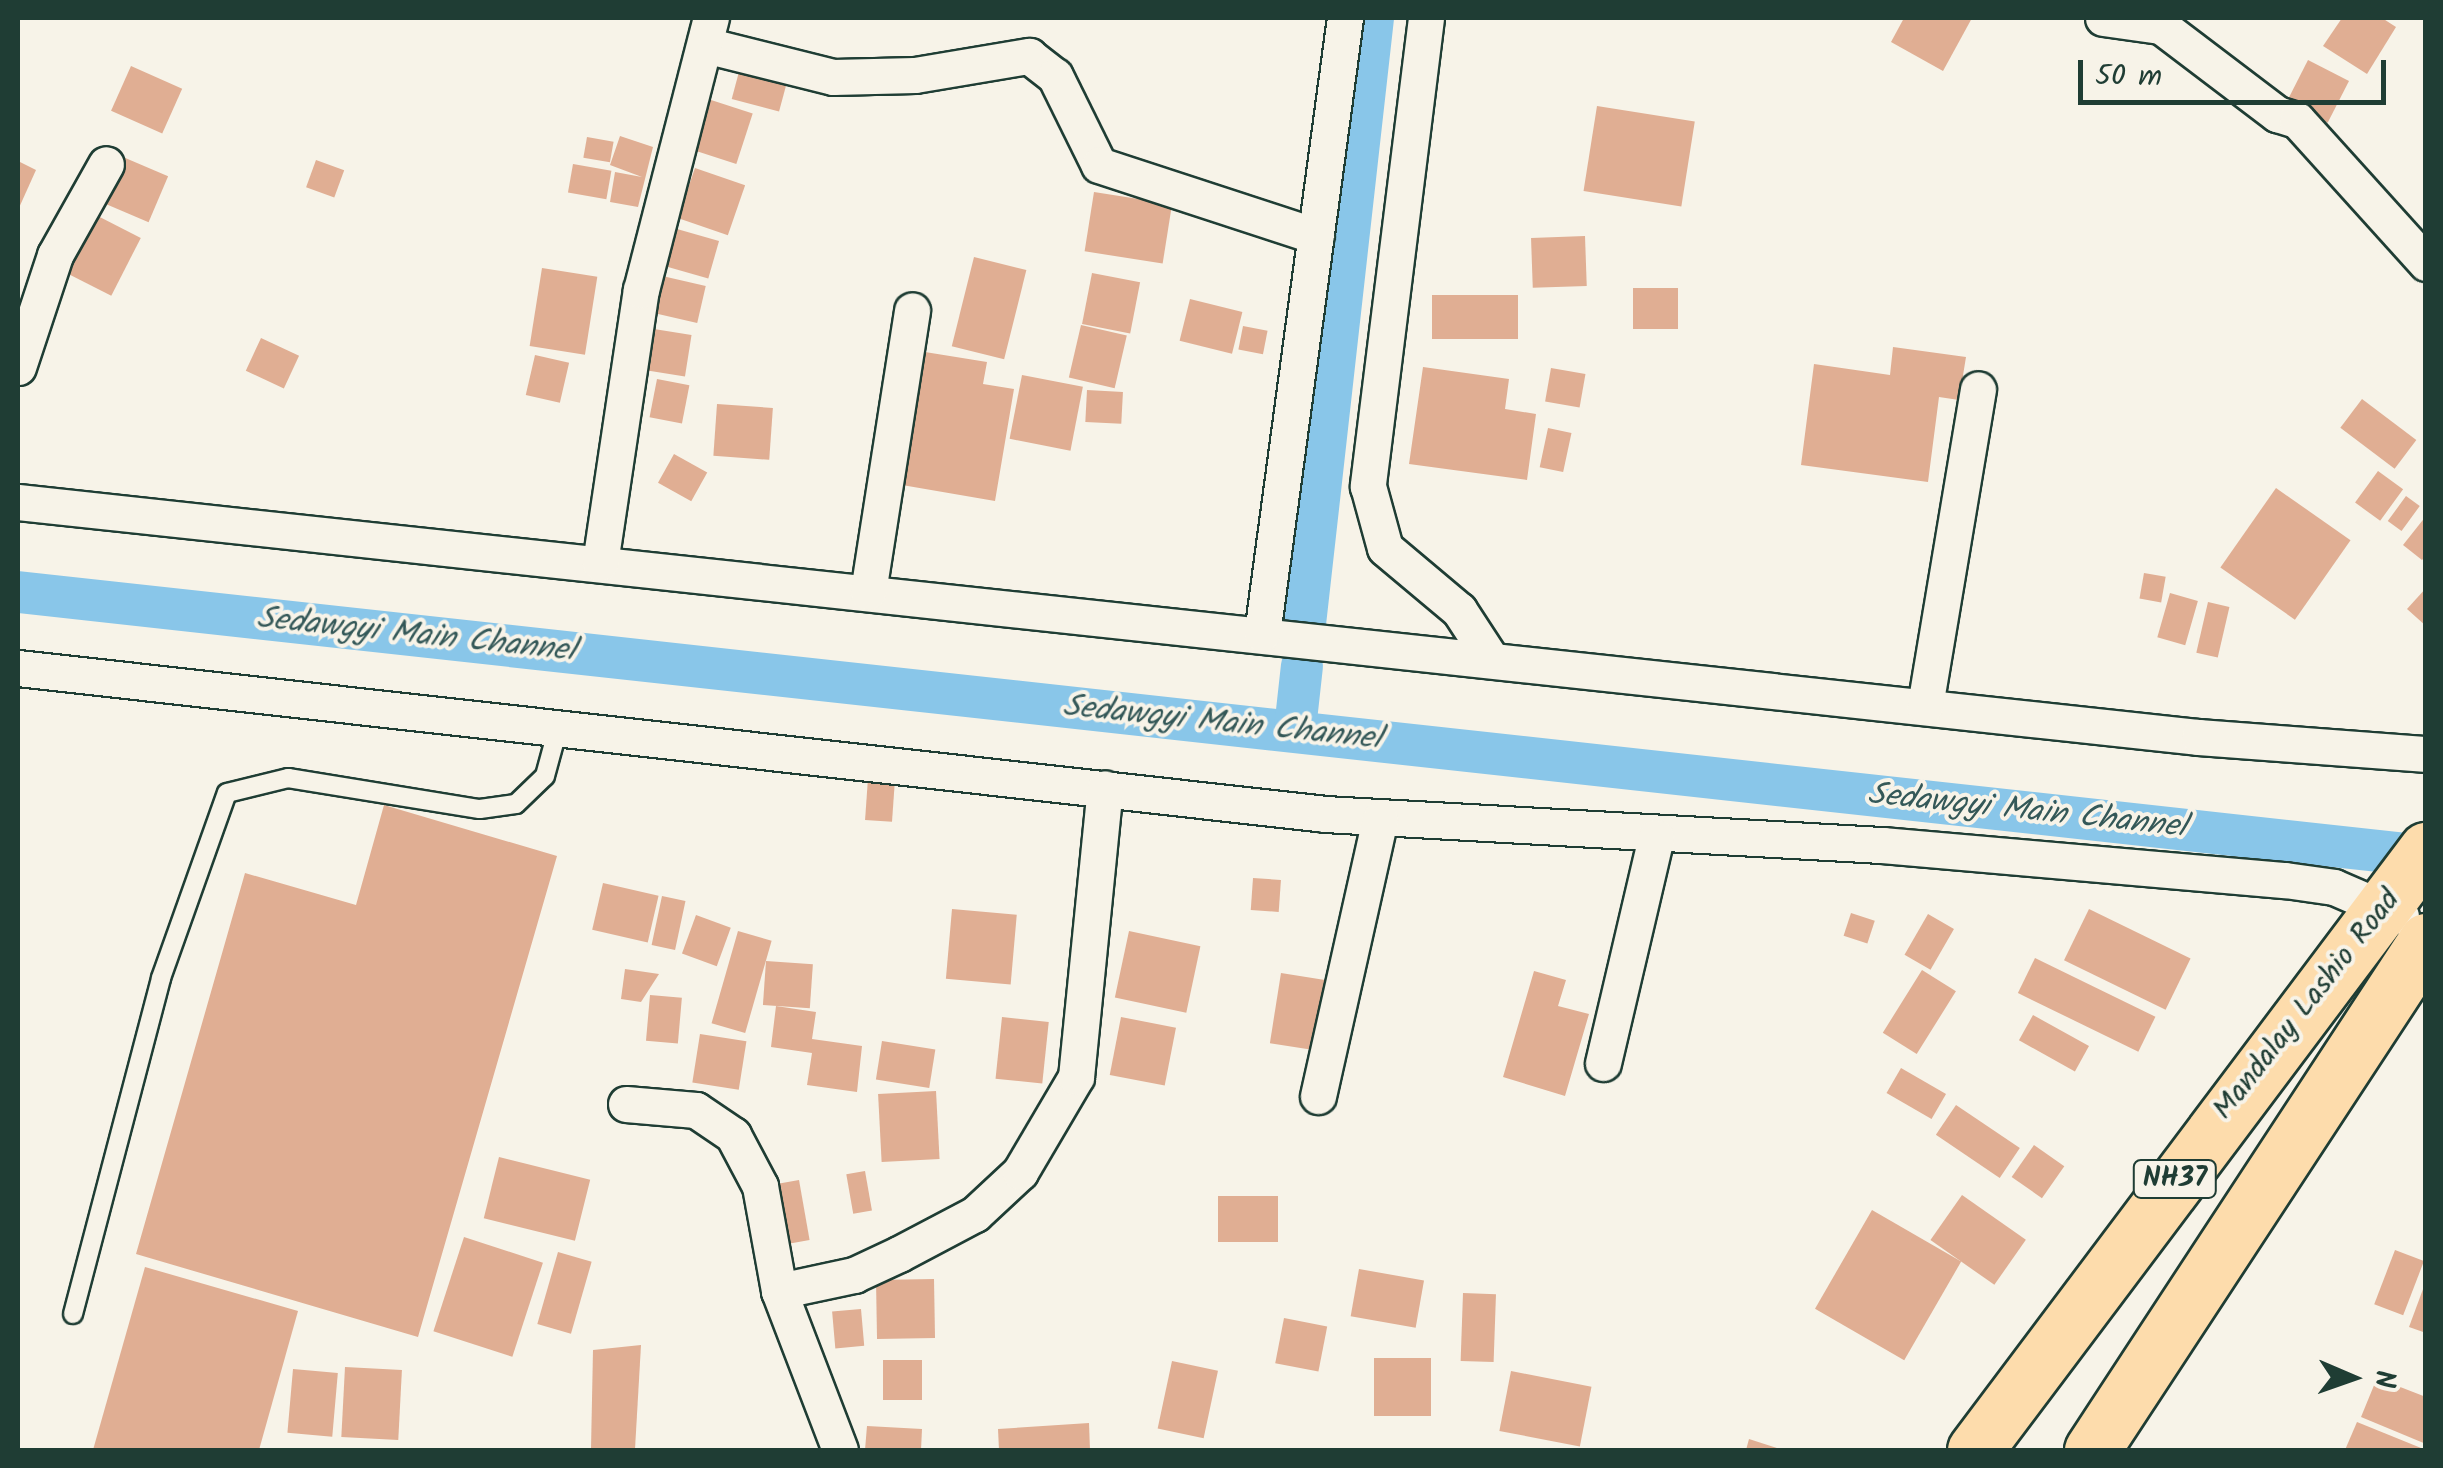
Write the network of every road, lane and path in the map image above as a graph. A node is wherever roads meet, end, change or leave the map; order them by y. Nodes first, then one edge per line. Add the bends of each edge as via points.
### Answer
1 (1345, 18) edge
2 (1426, 18) edge
3 (2103, 18) edge
4 (708, 31) edge
5 (106, 164) dead end
6 (1316, 236) junction
7 (2426, 263) edge
8 (912, 310) dead end
9 (18, 367) edge
10 (1978, 389) dead end
11 (18, 502) edge
12 (600, 563) junction
13 (868, 592) junction
14 (1262, 634) junction
15 (1489, 656) junction
16 (18, 668) edge
17 (1925, 706) junction
18 (558, 728) junction
19 (2426, 754) edge
20 (1105, 788) junction
21 (1380, 819) junction
22 (1656, 837) junction
23 (2406, 892) edge
24 (2426, 942) edge
25 (1603, 1063) dead end
26 (1318, 1096) dead end
27 (626, 1104) dead end
28 (778, 1290) junction
29 (73, 1314) dead end
30 (840, 1450) edge
31 (1974, 1450) edge
32 (2092, 1450) edge

1 - 6 street
2 - 15 street via 1368,486 1385,548 1459,610
3 - 7 street via 2161,26 2276,114 2297,120
4 - 6 street via 833,77 915,75 1029,56 1054,76 1099,165
4 - 12 street via 641,290
5 - 9 street via 55,255
6 - 14 street
8 - 13 street
10 - 17 street
11 - 12 street
12 - 13 street
13 - 14 street
14 - 15 street
15 - 17 street
16 - 18 street
17 - 19 street
18 - 20 street
18 - 29 lane via 544,776 516,804 480,809 288,778 227,793 161,978
20 - 21 street
20 - 28 street via 1076,1076 1020,1172 975,1214 900,1254 854,1276
21 - 22 street
21 - 26 street
22 - 23 street via 1882,845
22 - 25 street
23 - 31 highway, Mandalay Lashio Road / NH37
24 - 32 highway, Mandalay Lashio Road / NH37
27 - 28 street via 696,1110 733,1135 760,1186
28 - 30 street

